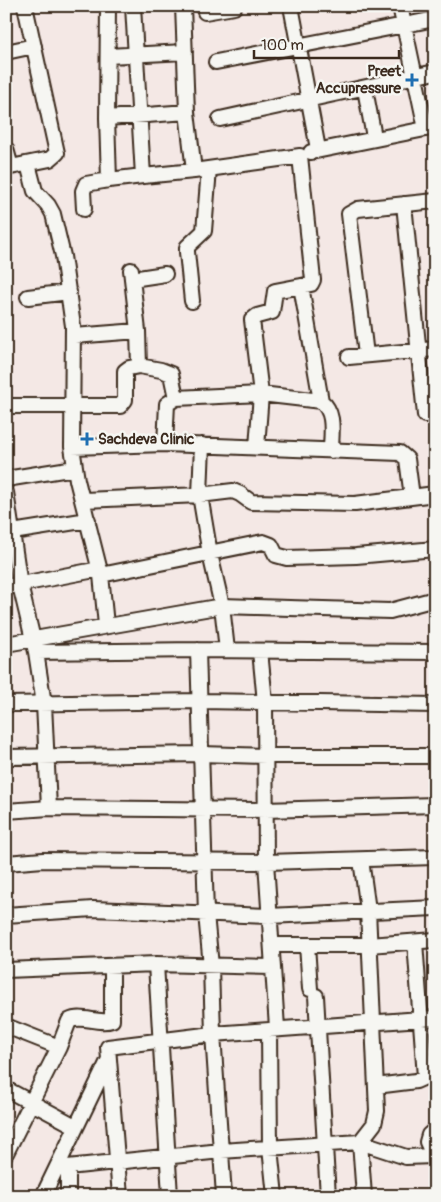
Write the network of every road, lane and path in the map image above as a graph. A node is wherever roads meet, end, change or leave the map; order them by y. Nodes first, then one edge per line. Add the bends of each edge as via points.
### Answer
1 (25, 6) edge
2 (108, 6) edge
3 (133, 6) edge
4 (184, 6) edge
5 (235, 6) edge
6 (291, 6) edge
7 (400, 6) edge
8 (204, 12) dead end
9 (435, 19) edge
10 (405, 26) junction
11 (34, 46) junction
12 (300, 46) junction
13 (6, 52) edge
14 (185, 52) junction
15 (135, 55) junction
16 (108, 56) junction
17 (216, 62) dead end
18 (435, 72) edge
19 (416, 77) junction
20 (364, 89) junction
21 (310, 101) junction
22 (187, 112) junction
23 (138, 117) junction
24 (107, 118) junction
25 (220, 119) dead end
26 (430, 128) edge
27 (374, 137) junction
28 (6, 149) edge
29 (318, 149) junction
30 (300, 156) junction
31 (28, 164) junction
32 (9, 168) edge
33 (209, 169) junction
34 (194, 171) junction
35 (143, 176) junction
36 (109, 180) junction
37 (435, 201) edge
38 (404, 204) junction
39 (84, 209) dead end
40 (165, 274) dead end
41 (301, 286) junction
42 (69, 292) junction
43 (28, 297) dead end
44 (192, 301) dead end
45 (138, 331) junction
46 (74, 336) junction
47 (435, 349) edge
48 (418, 351) junction
49 (366, 355) junction
50 (349, 357) dead end
51 (139, 366) junction
52 (261, 394) junction
53 (176, 398) junction
54 (320, 401) junction
55 (74, 405) junction
56 (6, 406) edge
57 (426, 415) dead end
58 (165, 444) junction
59 (202, 445) junction
60 (72, 447) junction
61 (257, 447) junction
62 (331, 451) junction
63 (75, 468) junction
64 (6, 479) edge
65 (6, 492) edge
66 (435, 494) edge
67 (200, 495) junction
68 (412, 497) junction
69 (84, 500) junction
70 (88, 520) junction
71 (9, 532) edge
72 (435, 549) edge
73 (210, 554) junction
74 (101, 572) junction
75 (13, 586) edge
76 (435, 599) edge
77 (222, 606) junction
78 (106, 625) junction
79 (6, 644) edge
80 (34, 646) junction
81 (198, 650) junction
82 (227, 650) junction
83 (260, 651) junction
84 (435, 652) edge
85 (200, 701) junction
86 (264, 702) junction
87 (6, 704) edge
88 (44, 704) junction
89 (435, 705) edge
90 (201, 754) junction
91 (46, 755) junction
92 (266, 756) junction
93 (435, 756) edge
94 (6, 757) edge
95 (435, 805) edge
96 (49, 808) junction
97 (203, 808) junction
98 (265, 810) junction
99 (6, 811) edge
100 (435, 857) edge
101 (361, 860) junction
102 (206, 862) junction
103 (266, 862) junction
104 (6, 863) edge
105 (435, 908) edge
106 (368, 910) junction
107 (206, 914) junction
108 (6, 915) edge
109 (269, 916) junction
110 (435, 940) edge
111 (415, 942) junction
112 (307, 945) junction
113 (369, 945) junction
114 (272, 946) junction
115 (156, 964) junction
116 (112, 966) junction
117 (211, 966) junction
118 (272, 967) junction
119 (6, 970) edge
120 (428, 1018) edge
121 (373, 1022) junction
122 (316, 1025) junction
123 (6, 1026) edge
124 (273, 1029) junction
125 (213, 1034) junction
126 (162, 1041) junction
127 (59, 1046) junction
128 (108, 1062) junction
129 (376, 1086) junction
130 (6, 1089) edge
131 (31, 1104) junction
132 (75, 1126) junction
133 (435, 1130) edge
134 (360, 1142) junction
135 (325, 1145) junction
136 (270, 1148) junction
137 (221, 1151) junction
138 (6, 1154) edge
139 (167, 1158) junction
140 (434, 1158) edge
141 (118, 1162) junction
142 (63, 1168) junction
143 (43, 1196) edge
144 (68, 1196) edge
145 (120, 1196) edge
146 (170, 1196) edge
147 (224, 1196) edge
148 (275, 1196) edge
149 (328, 1196) edge
150 (364, 1196) edge

1 - 11 street
2 - 16 street
3 - 15 street
4 - 14 street
5 - 8 street
6 - 12 street
7 - 10 street
9 - 10 street
10 - 12 street
10 - 19 street
11 - 13 street
11 - 31 street via 57,149 54,156
12 - 17 street
12 - 21 street
14 - 15 street
14 - 22 street
15 - 16 street
15 - 23 street
16 - 24 street
18 - 19 street
19 - 20 street
19 - 26 street
20 - 21 street
20 - 27 street
21 - 25 street
21 - 29 street
22 - 23 street
22 - 34 street
23 - 24 street
23 - 35 street
24 - 36 street
26 - 27 street
27 - 29 street
28 - 32 street
29 - 30 street
30 - 33 street
30 - 41 street via 313,280 311,284
31 - 32 street
31 - 42 street via 35,191 53,214
33 - 34 street
33 - 44 street via 204,231 186,252
34 - 35 street
35 - 36 street
36 - 39 street via 86,184
37 - 38 street
38 - 48 street
38 - 49 street via 358,209 349,214
40 - 45 street via 132,275
41 - 52 street via 275,291 272,312 252,320
41 - 54 street
42 - 43 street
42 - 46 street
45 - 46 street
45 - 51 street
46 - 55 street
47 - 48 street
48 - 49 street
48 - 57 street
49 - 50 street
51 - 53 street via 171,374
51 - 55 street via 125,371 125,400 120,406
52 - 53 street
52 - 54 street
52 - 61 street
53 - 58 street via 167,404
54 - 62 street via 328,408 331,417
55 - 56 street
55 - 60 street
58 - 59 street
58 - 60 street
59 - 61 street
59 - 67 street
60 - 63 street
61 - 62 street
62 - 68 street via 403,454 407,459
63 - 64 street
63 - 69 street
65 - 71 street
66 - 68 street
67 - 68 street via 233,491 251,502 354,504
67 - 69 street
67 - 73 street
69 - 70 street
70 - 71 street
70 - 74 street
71 - 75 street
72 - 73 street via 280,558 267,542
73 - 74 street
73 - 77 street
74 - 75 street
74 - 78 street
75 - 80 street
76 - 77 street via 390,611
77 - 78 street
77 - 82 street
78 - 80 street
79 - 80 street
80 - 81 street
80 - 88 street
81 - 82 street
81 - 85 street
82 - 83 street
83 - 84 street
83 - 86 street
85 - 86 street
85 - 88 street
85 - 90 street
86 - 89 street
86 - 92 street
87 - 88 street
88 - 91 street
90 - 91 street
90 - 92 street
90 - 97 street
91 - 94 street
91 - 96 street
92 - 93 street
92 - 98 street
95 - 98 street
96 - 97 street
96 - 99 street
97 - 98 street
97 - 102 street
98 - 103 street
100 - 101 street
101 - 103 street
101 - 106 street
102 - 103 street
102 - 104 street via 44,860
102 - 107 street
103 - 109 street
105 - 106 street
106 - 109 street
106 - 113 street
107 - 108 street via 93,910
107 - 109 street
107 - 117 street
109 - 114 street
110 - 111 street
111 - 113 street
111 - 120 street
112 - 113 street
112 - 114 street
112 - 122 street
113 - 121 street
114 - 118 street
115 - 116 street
115 - 117 street
115 - 126 street
116 - 119 street
116 - 127 street via 112,1020 72,1019
117 - 118 street
117 - 125 street
118 - 124 street
120 - 121 street
120 - 129 street via 425,1077
121 - 122 street
121 - 129 street
122 - 124 street
122 - 135 street
123 - 127 street
124 - 125 street
124 - 136 street
125 - 126 street
125 - 137 street
126 - 128 street via 108,1047
126 - 139 street
127 - 131 street
128 - 132 street
128 - 141 street
129 - 134 street via 377,1117
130 - 131 street
131 - 132 street
131 - 138 street
132 - 142 street
133 - 140 street via 427,1138
134 - 135 street
134 - 140 street via 406,1157
134 - 150 street
135 - 136 street
135 - 149 street
136 - 137 street
136 - 148 street
137 - 139 street
137 - 147 street
139 - 141 street
139 - 146 street
141 - 142 street
141 - 145 street
142 - 143 street
142 - 144 street

